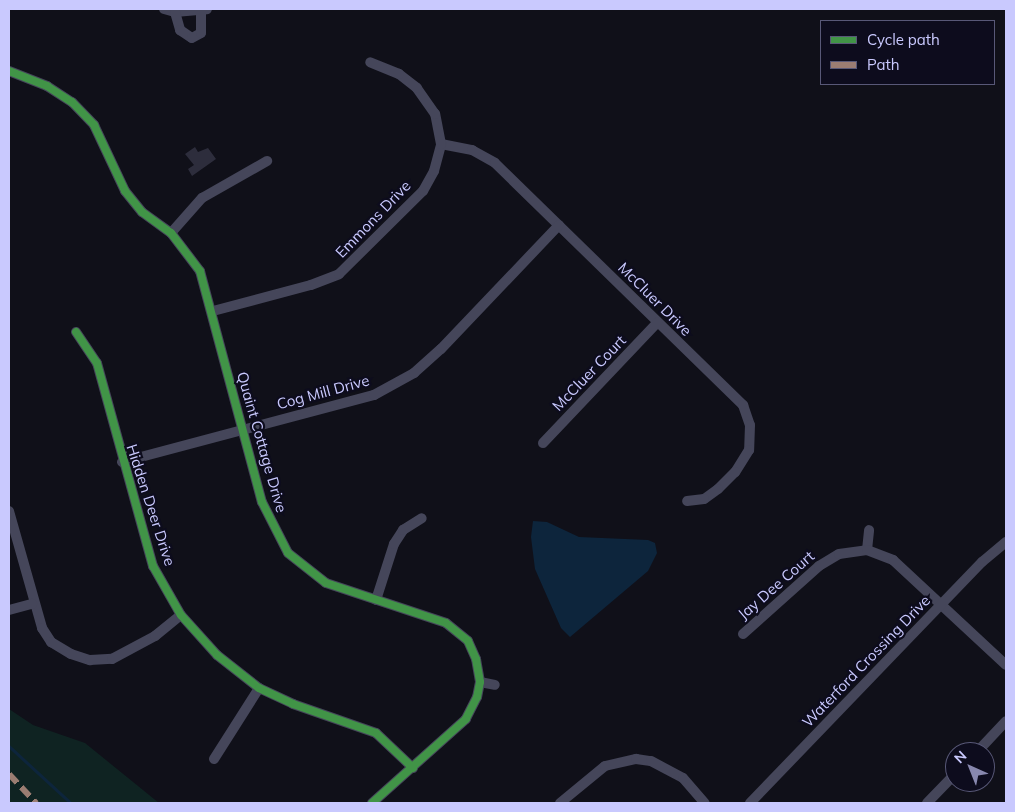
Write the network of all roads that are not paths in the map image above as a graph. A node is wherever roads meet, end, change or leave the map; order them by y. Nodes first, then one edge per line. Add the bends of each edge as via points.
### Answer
1 (164, 9) edge
2 (204, 9) edge
3 (175, 12) junction
4 (370, 62) dead end
5 (9, 72) edge
6 (440, 144) junction
7 (267, 162) dead end
8 (559, 225) junction
9 (171, 234) junction
10 (213, 311) junction
11 (657, 323) junction
12 (76, 332) dead end
13 (243, 428) junction
14 (543, 443) dead end
15 (122, 462) junction
16 (688, 501) dead end
17 (9, 511) edge
18 (422, 518) dead end
19 (869, 530) dead end
20 (1005, 546) edge
21 (867, 550) junction
22 (376, 600) junction
23 (32, 604) junction
24 (941, 604) junction
25 (9, 610) edge
26 (181, 615) junction
27 (744, 634) dead end
28 (1006, 665) edge
29 (480, 682) junction
30 (496, 685) dead end
31 (259, 688) junction
32 (1006, 721) edge
33 (986, 742) edge
34 (214, 759) dead end
35 (413, 768) junction
36 (945, 784) edge
37 (372, 803) edge
38 (560, 803) edge
39 (705, 803) edge
40 (750, 803) edge
41 (927, 803) edge

1 - 3 street
2 - 3 street
2 - 3 street via 201,32 192,38 183,35
4 - 6 street via 399,74 417,88 435,114
5 - 9 street, Quaint Cottage Drive via 47,86 72,102 94,125 125,191 142,212
6 - 8 street, McCluer Drive via 472,150 495,163
6 - 10 street, Emmons Drive via 434,171 423,190 339,274 311,285
7 - 9 street via 202,198
8 - 11 street, McCluer Drive
8 - 13 street, Cog Mill Drive via 414,373 374,395
9 - 10 street, Quaint Cottage Drive via 200,271
10 - 13 street, Quaint Cottage Drive
11 - 14 street, McCluer Court
11 - 16 street, McCluer Drive via 743,405 750,425 749,450 735,472 704,499
12 - 15 street, Hidden Deer Drive via 96,364
13 - 15 street, Cog Mill Drive
13 - 22 street, Quaint Cottage Drive via 262,502 288,553 326,583
15 - 26 street, Hidden Deer Drive via 153,566
17 - 23 street
18 - 22 street via 403,530 394,544
19 - 21 street
20 - 24 street, Waterford Crossing Drive
21 - 24 street via 892,560
21 - 27 street, Jay Dee Court via 839,554 819,566
22 - 29 street, Quaint Cottage Drive via 446,622 468,641 476,659
23 - 25 street
23 - 26 street via 52,642 70,654 101,662 140,645
24 - 28 street
24 - 40 street, Waterford Crossing Drive
26 - 31 street, Hidden Deer Drive via 217,655
29 - 30 street
29 - 35 street, Quaint Cottage Drive via 477,697 466,719
31 - 34 street
31 - 35 street, Hidden Deer Drive via 293,704 376,733
32 - 33 street
35 - 37 street, Quaint Cottage Drive
36 - 41 street
38 - 39 street via 605,766 636,759 651,760 683,778

